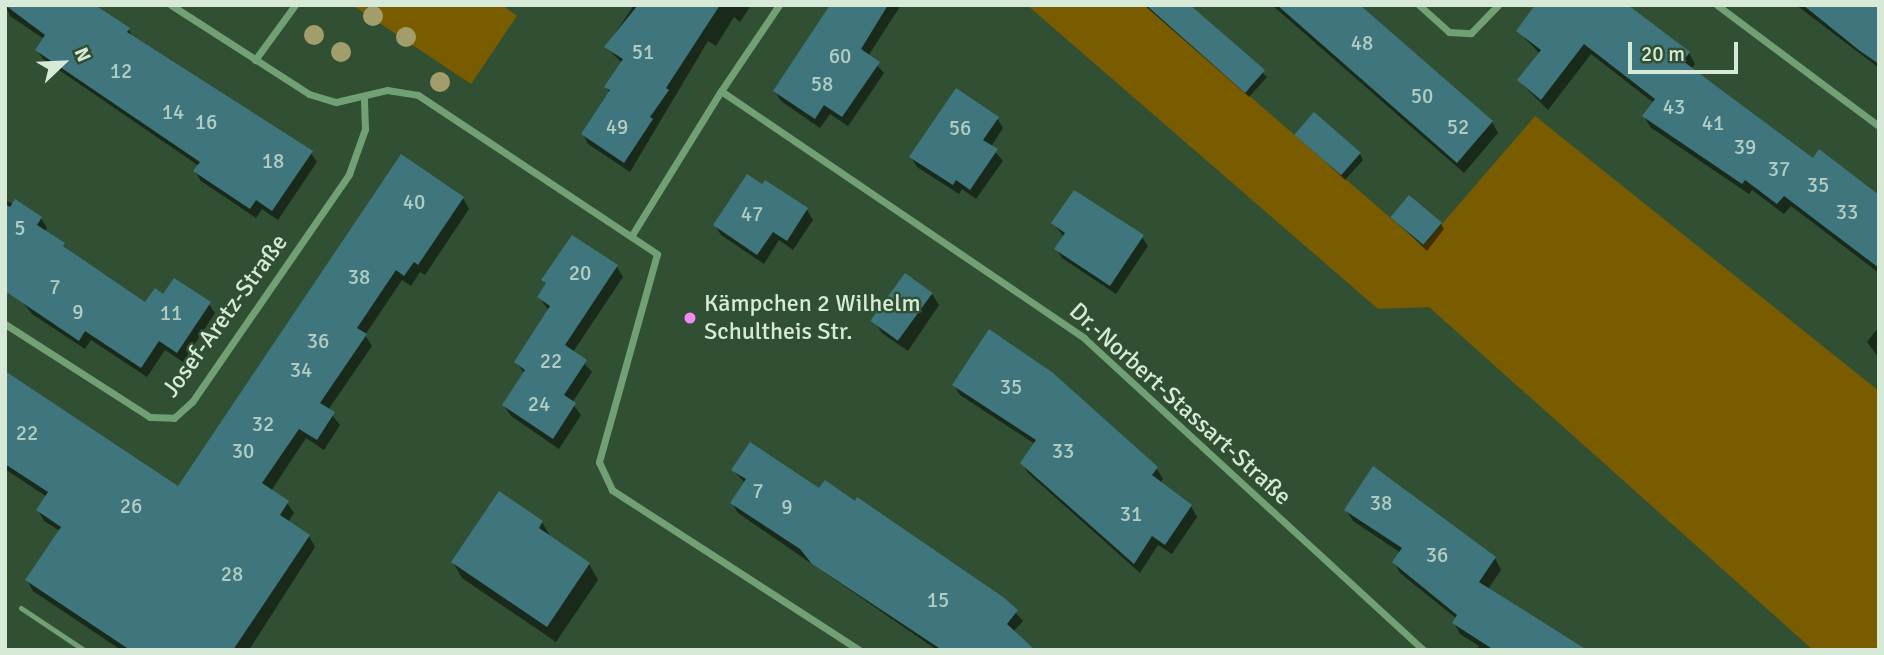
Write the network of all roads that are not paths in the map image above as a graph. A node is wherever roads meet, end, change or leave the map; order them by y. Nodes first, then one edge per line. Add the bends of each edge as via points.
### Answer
1 (171, 5) edge
2 (295, 5) edge
3 (779, 5) edge
4 (1419, 5) edge
5 (1498, 5) edge
6 (1717, 5) edge
7 (256, 60) junction
8 (721, 91) junction
9 (364, 97) junction
10 (1879, 126) edge
11 (632, 235) junction
12 (5, 324) edge
13 (21, 608) dead end
14 (85, 650) edge
15 (859, 650) edge
16 (1423, 650) edge

1 - 7 street
2 - 7 street
3 - 8 street
4 - 5 street via 1449,32 1471,33
6 - 10 street
7 - 9 street via 309,94 336,102
8 - 11 street
8 - 16 street, Dr.-Norbert-Stassart-Straße via 1084,338
9 - 11 street via 387,90 418,95
9 - 12 street, Josef-Aretz-Straße via 365,129 349,174 192,402 174,418 150,416
11 - 15 street via 657,254 598,462 612,490
13 - 14 lane

